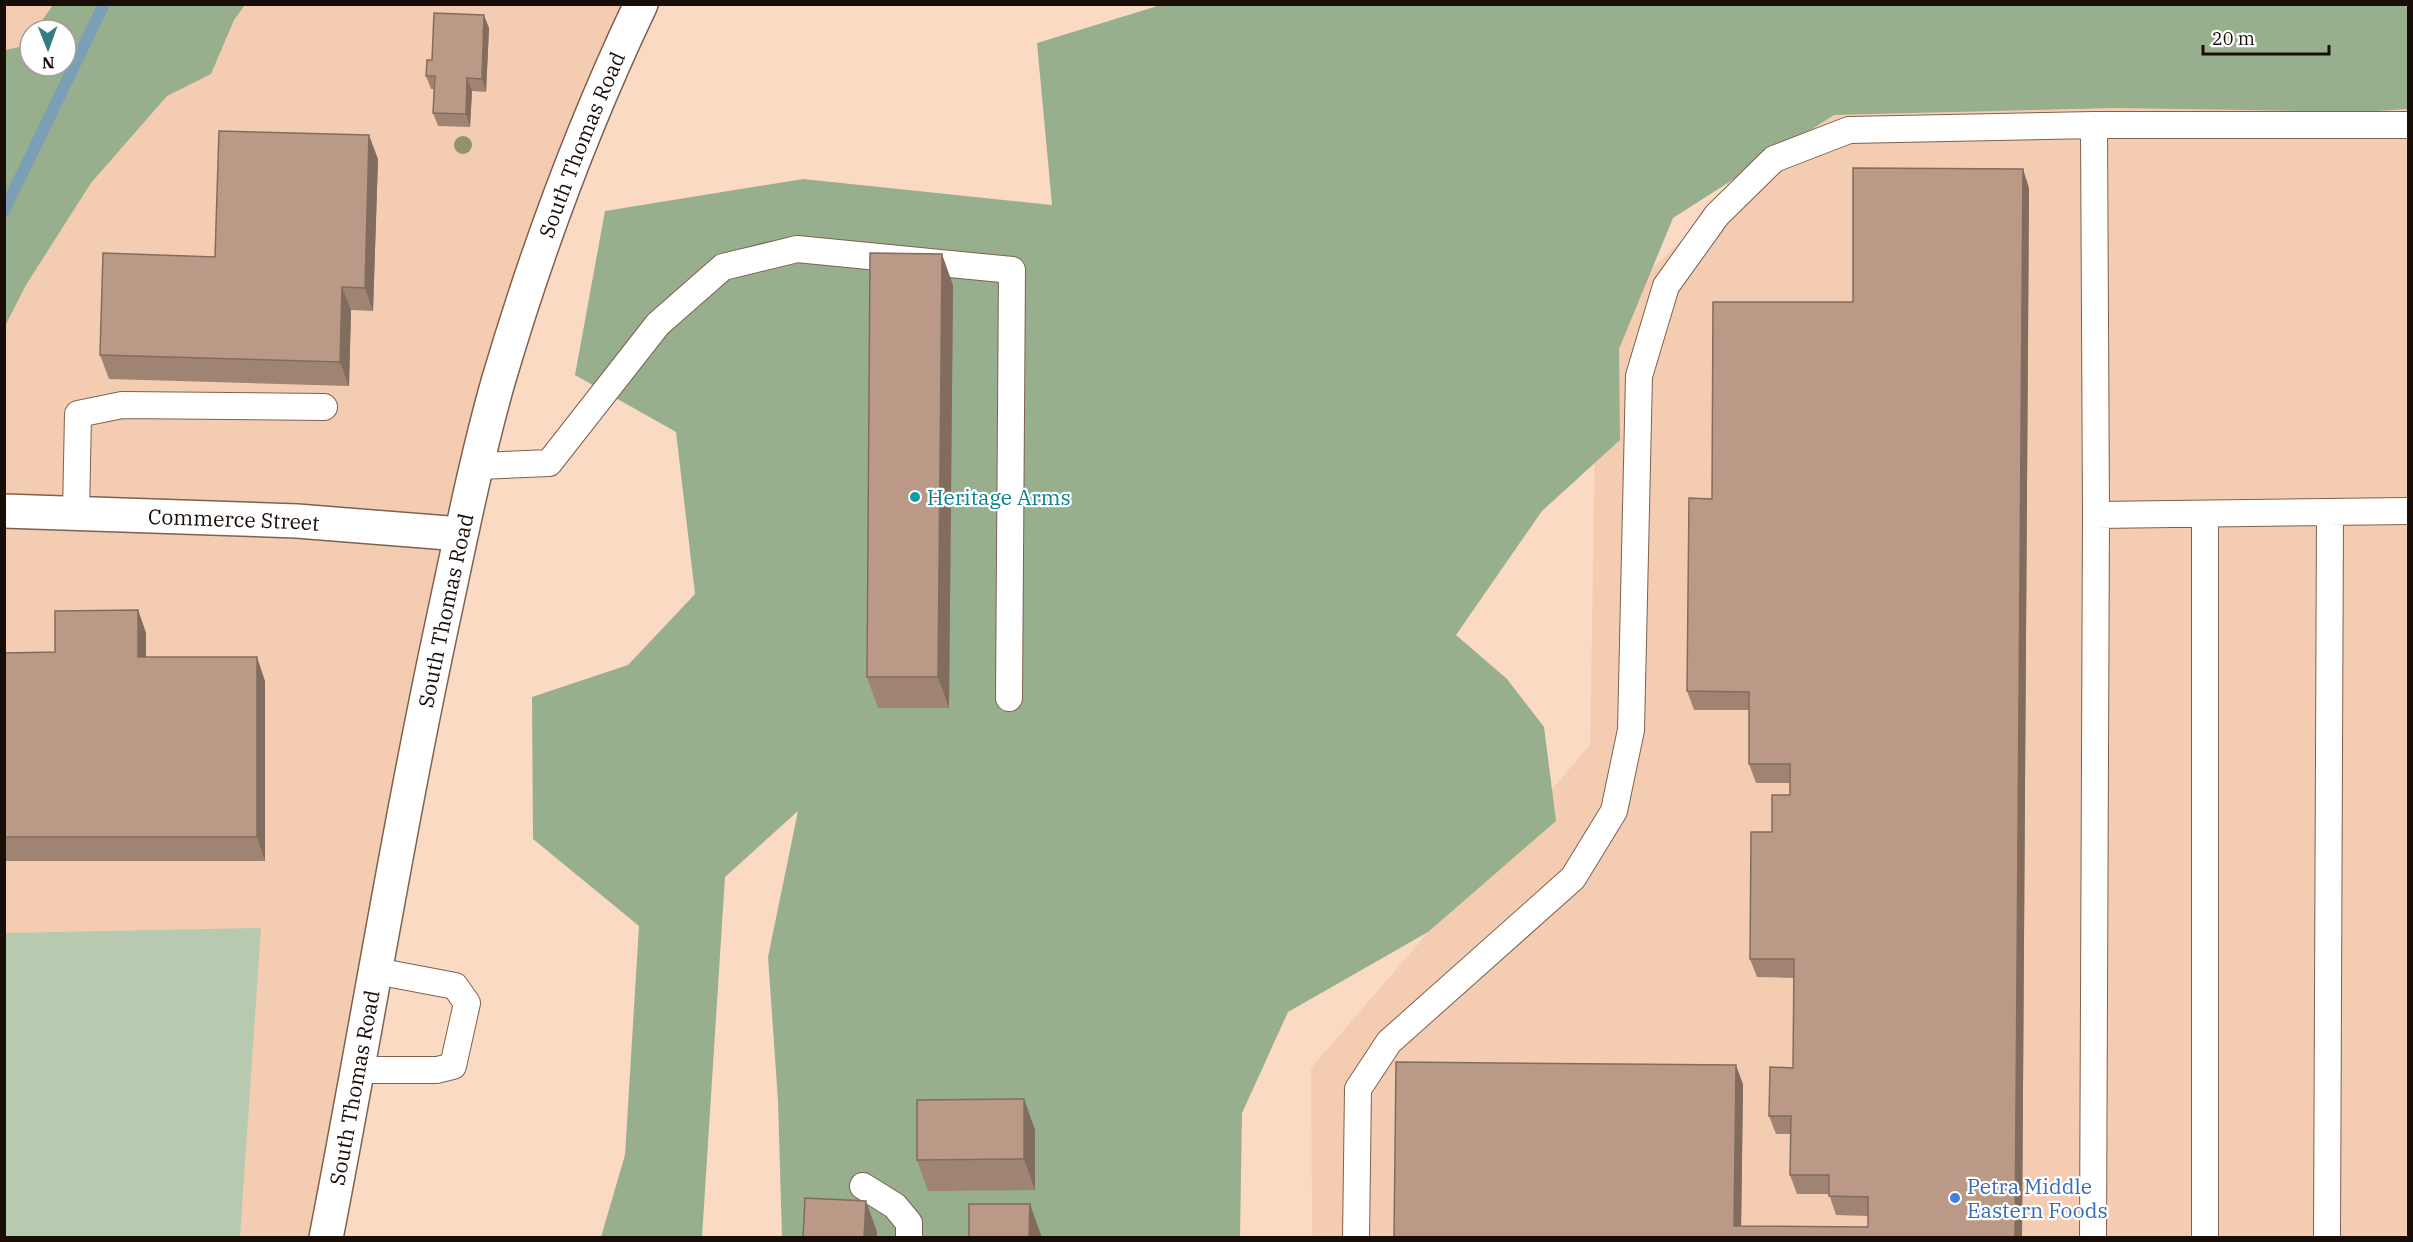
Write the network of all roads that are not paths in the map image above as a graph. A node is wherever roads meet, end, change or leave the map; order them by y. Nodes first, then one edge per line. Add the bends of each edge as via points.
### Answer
1 (641, 4) edge
2 (2094, 125) junction
3 (2409, 125) edge
4 (324, 407) dead end
5 (478, 466) junction
6 (4, 511) edge
7 (2409, 511) edge
8 (2330, 512) junction
9 (76, 513) junction
10 (2205, 514) junction
11 (2096, 515) junction
12 (461, 534) junction
13 (1009, 698) dead end
14 (376, 971) junction
15 (358, 1070) junction
16 (863, 1186) dead end
17 (326, 1238) edge
18 (909, 1238) edge
19 (1356, 1238) edge
20 (2093, 1238) edge
21 (2205, 1238) edge
22 (2327, 1238) edge

1 - 5 street, South Thomas Road via 550,221 498,384
2 - 3 lane
2 - 11 lane
2 - 19 lane via 1849,130 1774,159 1717,215 1666,286 1639,376 1631,730 1614,811 1574,878 1389,1042 1358,1089
4 - 9 lane via 122,405 78,414
5 - 12 street, South Thomas Road
5 - 13 lane via 549,463 658,324 723,267 797,249 1012,270
6 - 9 street, Commerce Street
7 - 8 lane
8 - 10 lane
8 - 22 lane
9 - 12 street, Commerce Street via 297,521
10 - 11 lane
10 - 21 lane
11 - 20 lane
12 - 14 street, South Thomas Road
14 - 15 street, South Thomas Road
14 - 15 lane via 455,986 467,1003 453,1066 437,1070
15 - 17 street, South Thomas Road
16 - 18 lane via 896,1206 909,1223

